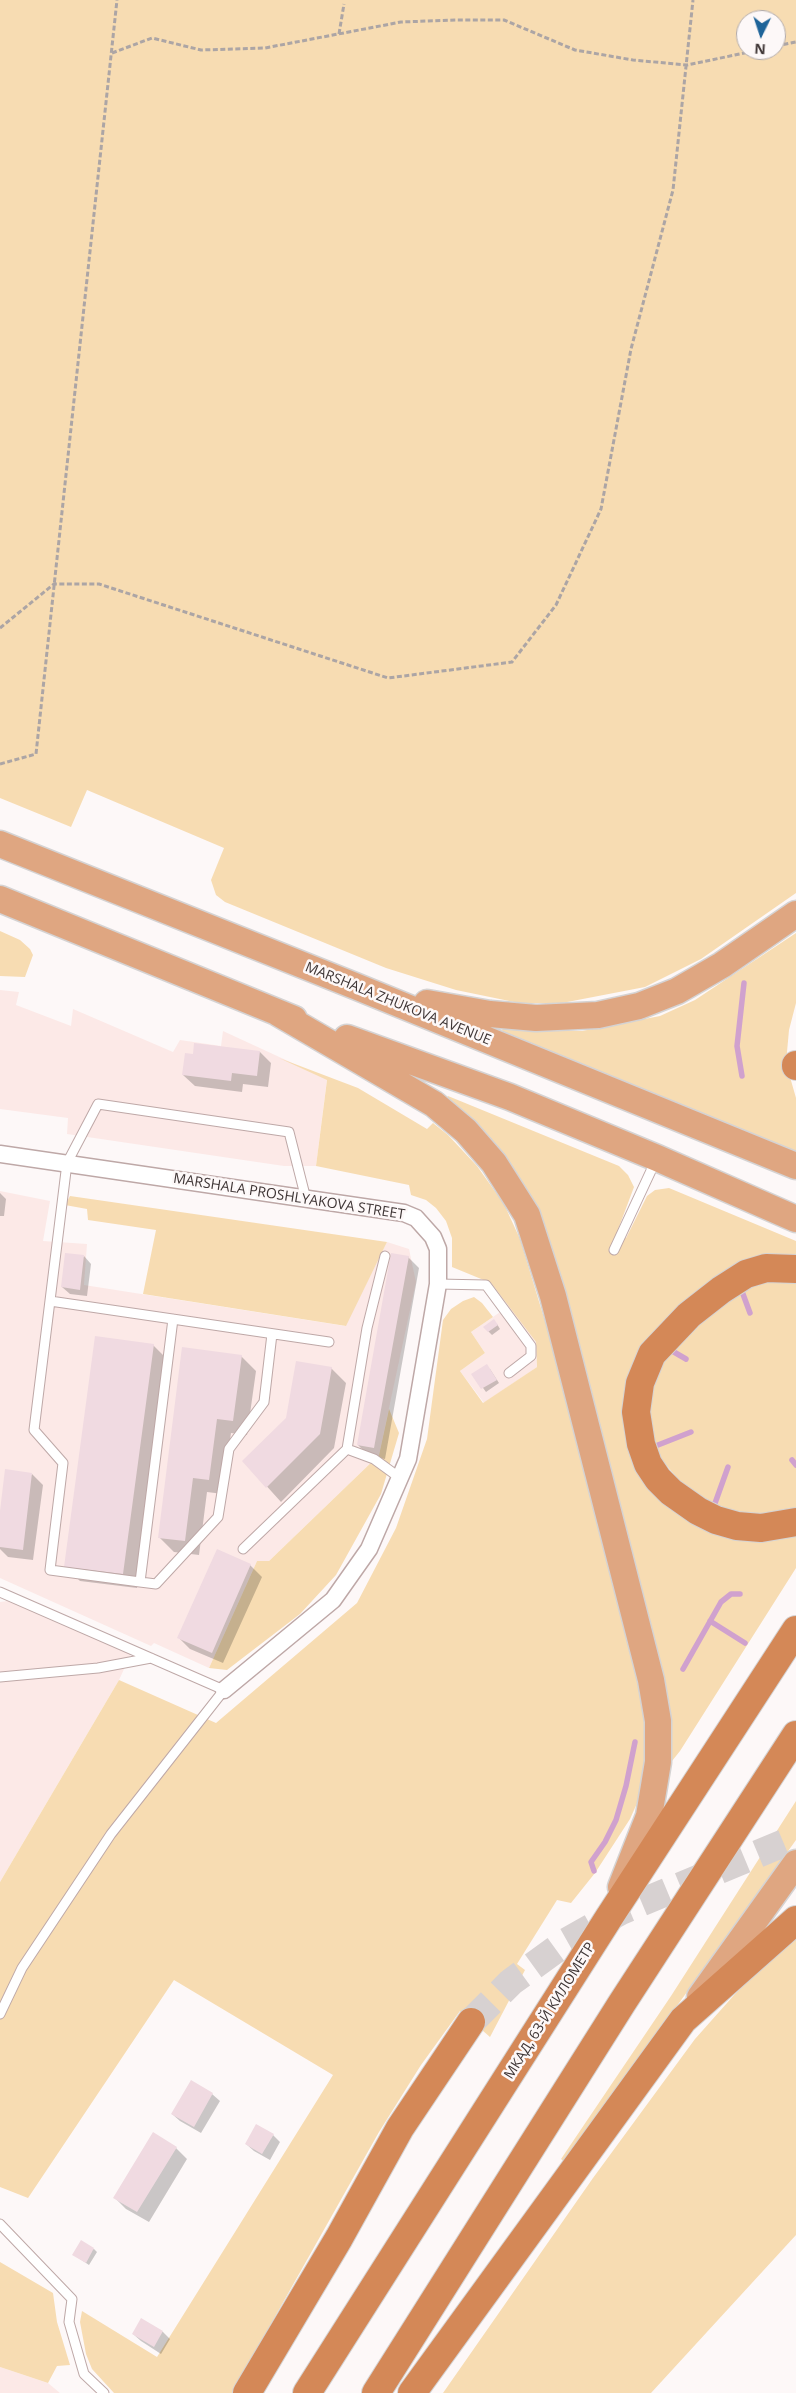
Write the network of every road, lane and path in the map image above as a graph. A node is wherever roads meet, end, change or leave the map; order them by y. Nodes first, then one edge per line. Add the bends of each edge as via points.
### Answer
1 (118, 0) edge
2 (693, 0) edge
3 (344, 4) dead end
4 (339, 34) junction
5 (112, 53) junction
6 (736, 55) edge
7 (687, 65) junction
8 (54, 584) junction
9 (0, 628) edge
10 (0, 764) edge
11 (0, 844) edge
12 (0, 898) edge
13 (796, 914) edge
14 (354, 986) junction
15 (278, 1013) junction
16 (0, 1154) edge
17 (657, 1158) junction
18 (66, 1163) junction
19 (796, 1166) edge
20 (306, 1199) junction
21 (796, 1219) edge
22 (614, 1250) dead end
23 (385, 1256) dead end
24 (796, 1269) edge
25 (438, 1284) junction
26 (50, 1301) junction
27 (173, 1319) junction
28 (272, 1334) junction
29 (329, 1342) dead end
30 (510, 1373) dead end
31 (347, 1450) junction
32 (400, 1478) junction
33 (796, 1522) edge
34 (242, 1549) dead end
35 (140, 1582) junction
36 (0, 1592) edge
37 (796, 1630) edge
38 (151, 1658) junction
39 (0, 1677) edge
40 (224, 1690) junction
41 (796, 1735) edge
42 (796, 1863) edge
43 (608, 1919) junction
44 (796, 1920) edge
45 (0, 2014) edge
46 (683, 2020) junction
47 (472, 2022) tunnel mouth
48 (0, 2224) edge
49 (104, 2393) edge
50 (247, 2393) edge
51 (307, 2393) edge
52 (376, 2393) edge
53 (412, 2393) edge

1 - 5 path
2 - 7 path
3 - 4 path
4 - 5 path via 265,48 201,50 152,38
4 - 7 path via 402,22 504,20 575,50
5 - 8 path
6 - 7 path
7 - 8 path via 673,190 631,349 601,509 556,605 512,662 388,678 100,584
8 - 9 path
8 - 10 path via 36,754
11 - 14 main road, MARSHALA ZHUKOVA AVENUE
12 - 15 main road
13 - 14 main road via 722,966 677,992 639,1006 598,1015 536,1018 490,1014
14 - 19 main road, MARSHALA ZHUKOVA AVENUE
15 - 17 main road via 510,1097
15 - 43 main road via 434,1104 466,1131 513,1190 527,1215 541,1253 658,1721 658,1762 649,1816
16 - 18 street, MARSHALA PROSHLYAKOVA STREET
17 - 21 main road
17 - 22 lane
18 - 20 street, MARSHALA PROSHLYAKOVA STREET
18 - 20 lane via 98,1104 289,1132
18 - 26 lane
20 - 25 street, MARSHALA PROSHLYAKOVA STREET via 404,1213 416,1218 433,1237 438,1249
23 - 31 lane via 367,1328
24 - 33 highway via 766,1268 746,1274 689,1315 652,1354 640,1382 636,1412 648,1464 658,1479 698,1511 716,1520 753,1528
25 - 30 lane via 486,1285 531,1346 531,1356
25 - 32 street, MARSHALA PROSHLYAKOVA STREET via 408,1458
26 - 27 lane
26 - 35 lane via 34,1430 63,1463 50,1570
27 - 28 lane
27 - 35 lane
28 - 29 lane
28 - 35 lane via 264,1402 229,1449 218,1517 156,1584
31 - 32 lane via 374,1459
31 - 34 lane
32 - 40 street, MARSHALA PROSHLYAKOVA STREET via 369,1549 333,1600
36 - 38 lane
37 - 43 highway, МКАД, 63-Й КИЛОМЕТР
38 - 39 lane via 98,1668
38 - 40 lane
40 - 45 lane via 111,1834 22,1968
41 - 52 highway
42 - 46 main road
43 - 51 highway, МКАД, 63-Й КИЛОМЕТР
44 - 46 highway
46 - 53 highway
47 - 50 highway via 400,2128
48 - 49 lane via 72,2299 69,2322 84,2374

